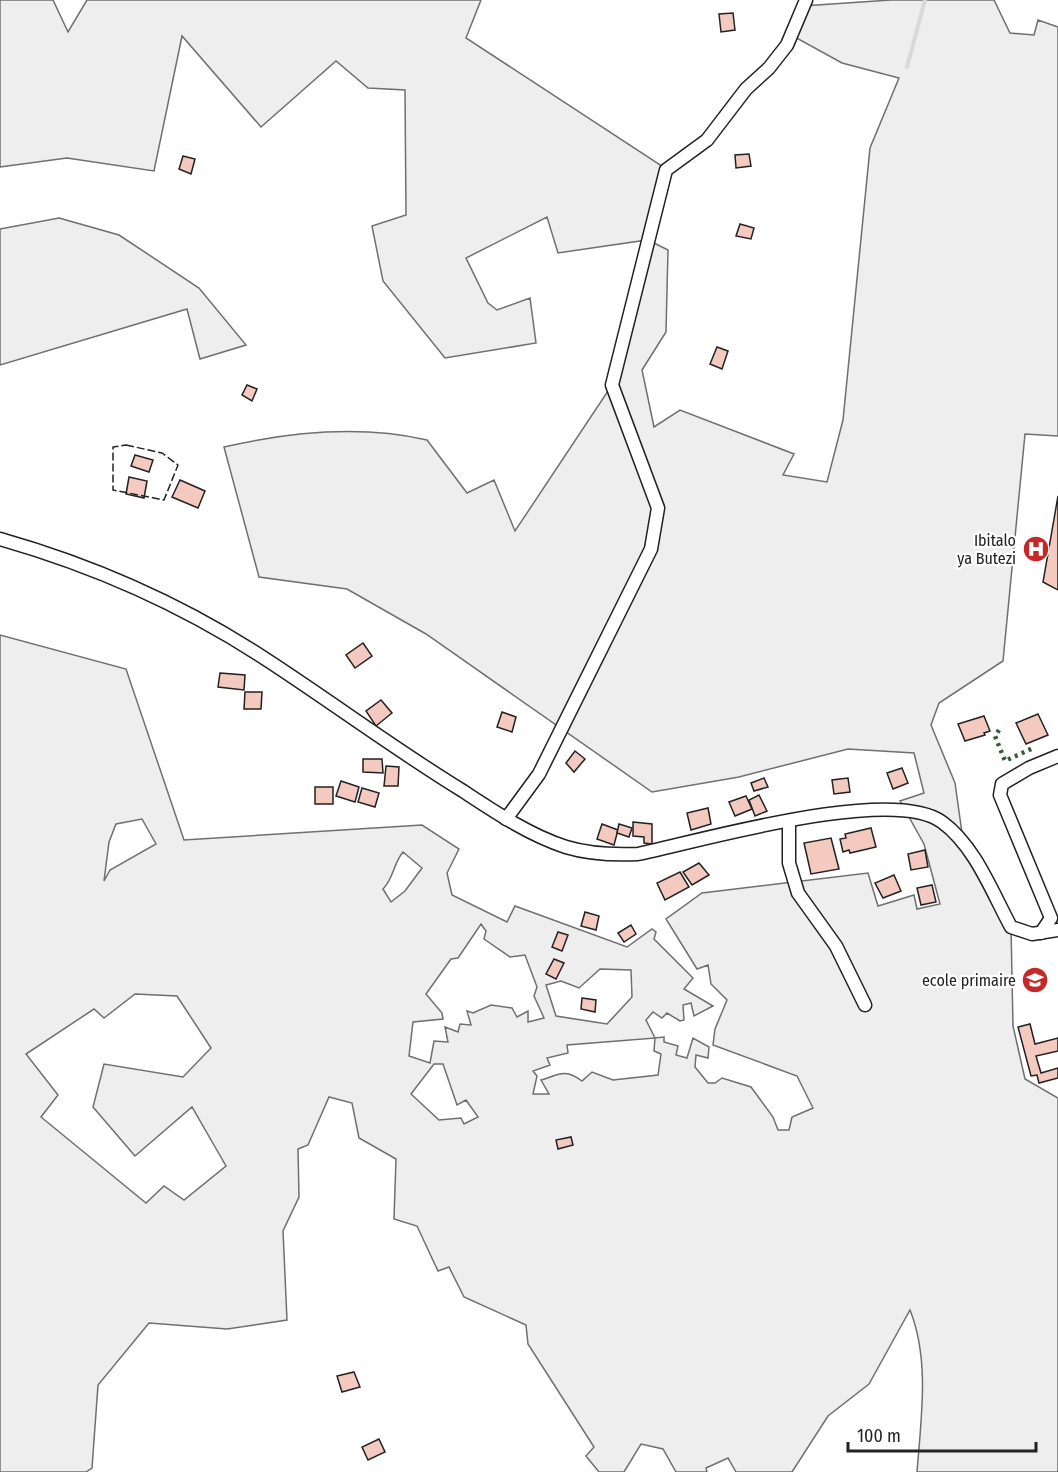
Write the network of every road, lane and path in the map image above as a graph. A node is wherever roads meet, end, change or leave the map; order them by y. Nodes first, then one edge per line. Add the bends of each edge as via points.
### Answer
1 (806, 0) edge
2 (0, 539) edge
3 (1058, 756) edge
4 (506, 819) junction
5 (789, 821) junction
6 (1058, 930) edge
7 (1041, 933) junction
8 (865, 1005) dead end

1 - 4 street via 787,45 769,68 746,89 711,137 666,170 612,385 658,508 651,549 539,774
2 - 4 street via 98,570 189,615 268,660
3 - 7 street via 1029,768 1000,788 1051,918
4 - 5 street via 567,847 616,855 638,854
5 - 7 street via 853,812 907,810 932,816 963,840 1011,927
5 - 8 street via 789,863 798,893 836,946
6 - 7 street

